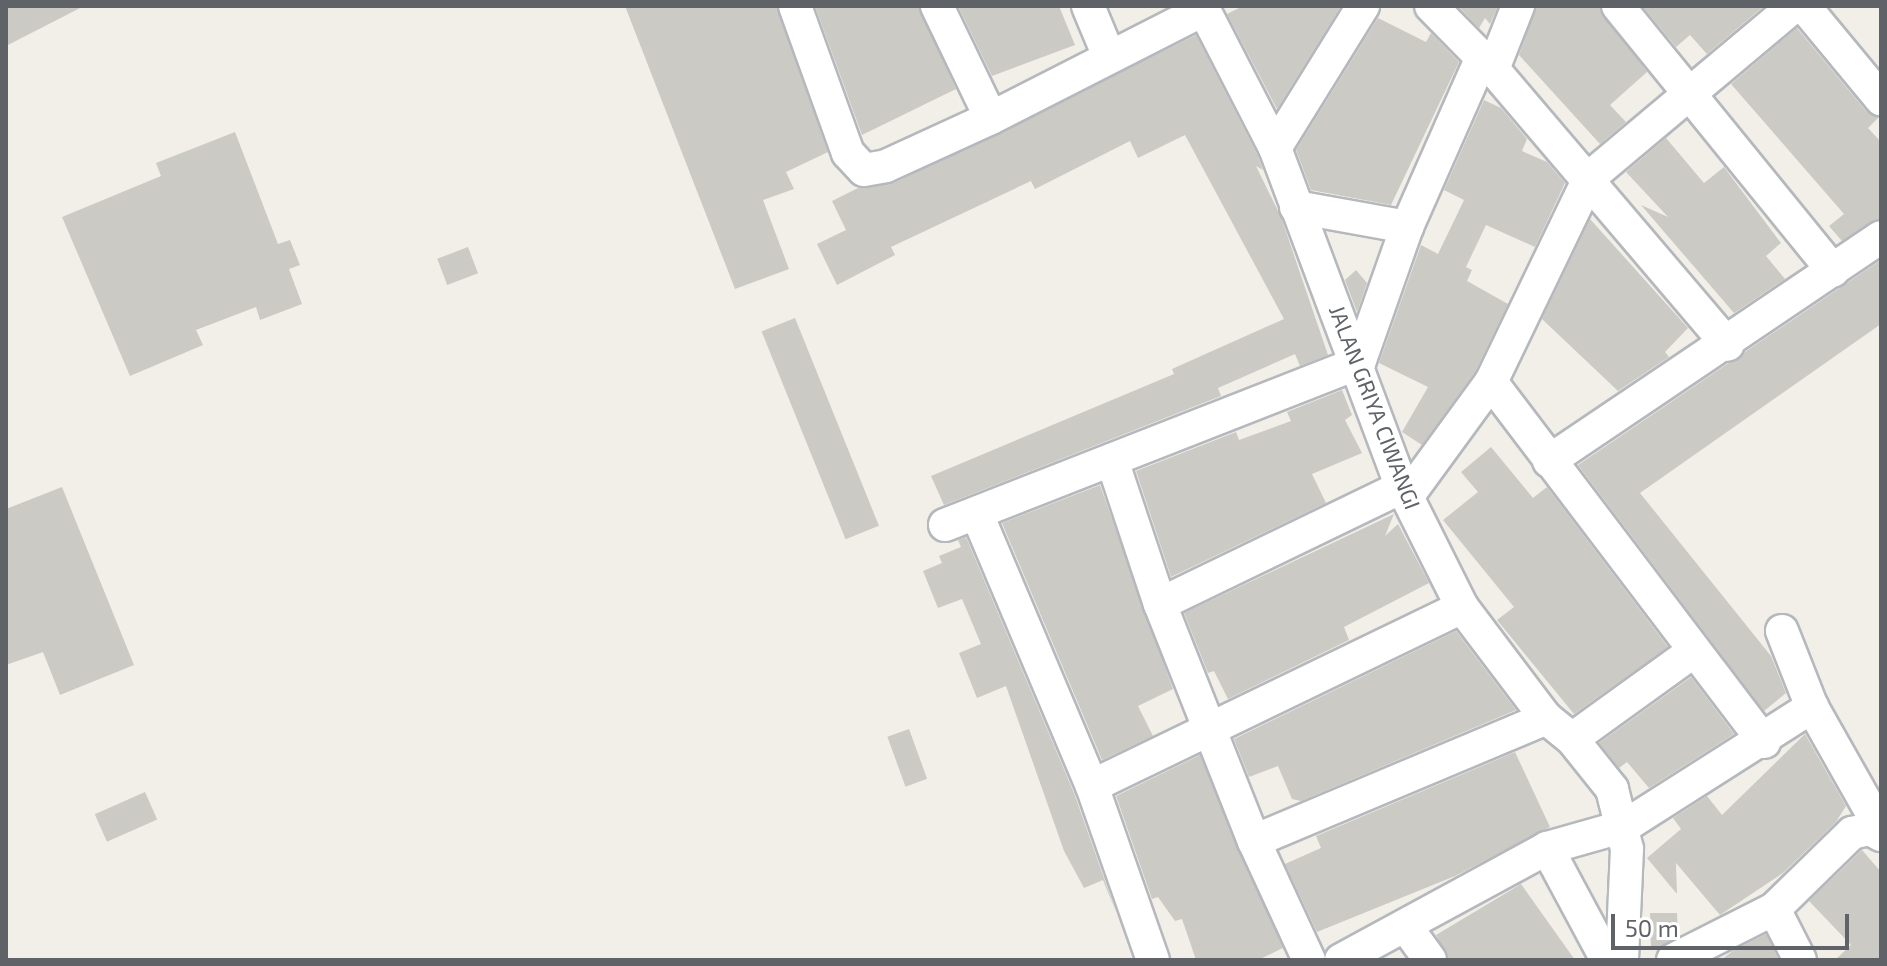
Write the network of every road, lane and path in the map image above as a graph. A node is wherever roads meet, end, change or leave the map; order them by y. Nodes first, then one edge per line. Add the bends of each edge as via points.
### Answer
1 (795, 6) edge
2 (937, 6) edge
3 (1088, 6) edge
4 (1363, 6) edge
5 (1431, 6) edge
6 (1518, 6) edge
7 (1618, 6) edge
8 (1794, 6) edge
9 (1804, 6) edge
10 (1202, 8) edge
11 (1108, 54) junction
12 (1488, 63) junction
13 (1692, 96) junction
14 (1881, 99) edge
15 (991, 118) junction
16 (1275, 148) junction
17 (1589, 178) junction
18 (1296, 207) junction
19 (1407, 227) junction
20 (1881, 237) edge
21 (1833, 271) junction
22 (1728, 345) junction
23 (1359, 363) junction
24 (1491, 382) junction
25 (1112, 460) junction
26 (1549, 461) junction
27 (1404, 492) junction
28 (977, 514) junction
29 (945, 525) dead end
30 (1160, 604) junction
31 (1462, 607) junction
32 (1782, 631) dead end
33 (1694, 651) junction
34 (1812, 707) junction
35 (1546, 718) junction
36 (1214, 728) junction
37 (1572, 739) junction
38 (1764, 742) junction
39 (1092, 786) junction
40 (1625, 826) junction
41 (1881, 832) edge
42 (1254, 841) junction
43 (1547, 848) junction
44 (1774, 909) junction
45 (1407, 928) junction
46 (1153, 960) edge
47 (1309, 960) edge
48 (1341, 960) edge
49 (1430, 960) edge
50 (1607, 960) edge
51 (1622, 960) edge
52 (1673, 960) edge
53 (1800, 960) edge

1 - 15 street via 854,166 886,166
2 - 15 street
3 - 11 street
4 - 16 street
5 - 12 street
6 - 12 street
7 - 13 street
8 - 13 street
9 - 14 street
10 - 11 street
10 - 16 street, JALAN GRIYA CIWANGI
11 - 15 street
12 - 17 street
12 - 19 street
13 - 17 street
13 - 21 street
16 - 18 street, JALAN GRIYA CIWANGI
17 - 22 street
17 - 24 street
18 - 19 street
18 - 23 street, JALAN GRIYA CIWANGI
19 - 23 street
20 - 21 street
21 - 22 street
22 - 26 street
23 - 25 street
23 - 27 street, JALAN GRIYA CIWANGI
24 - 26 street
24 - 27 street
25 - 28 street
25 - 30 street
26 - 33 street
27 - 30 street
27 - 31 street, JALAN GRIYA CIWANGI
28 - 29 street
28 - 39 street
30 - 36 street
31 - 35 street, JALAN GRIYA CIWANGI
31 - 36 street
32 - 34 street
33 - 37 street
33 - 38 street
34 - 38 street
34 - 41 street
35 - 37 street, JALAN GRIYA CIWANGI
35 - 42 street
36 - 39 street
36 - 42 street
37 - 40 street, JALAN GRIYA CIWANGI via 1612,789
38 - 40 street
39 - 46 street
40 - 43 street
40 - 51 street, JALAN GRIYA CIWANGI
41 - 44 street via 1852,833
42 - 47 street
43 - 45 street
43 - 50 street
44 - 52 street
44 - 53 street
45 - 48 street
45 - 49 street

